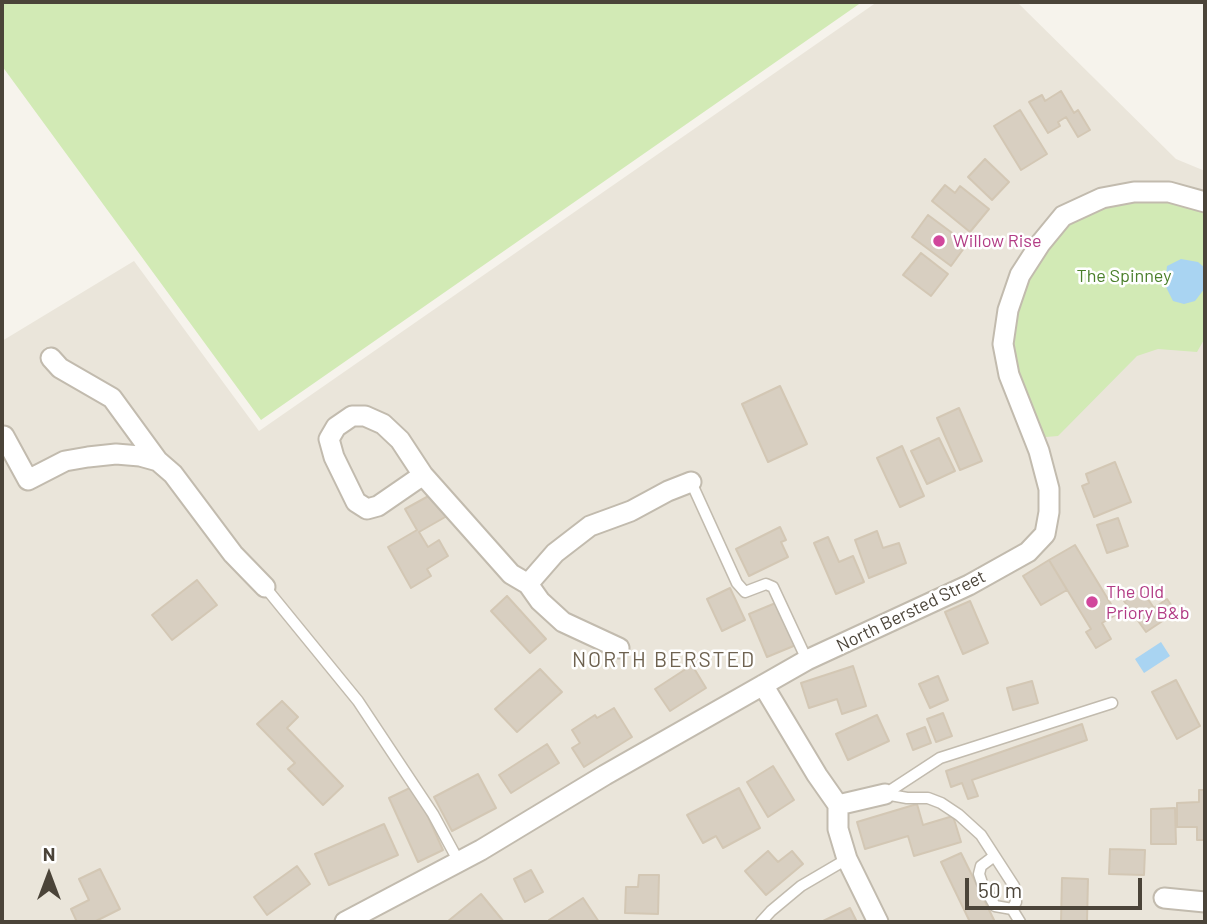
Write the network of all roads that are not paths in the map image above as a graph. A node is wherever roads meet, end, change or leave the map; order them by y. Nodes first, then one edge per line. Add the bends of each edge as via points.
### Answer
1 (1205, 202) edge
2 (51, 358) dead end
3 (4, 436) dead end
4 (158, 461) junction
5 (423, 475) junction
6 (691, 482) joint
7 (528, 584) junction
8 (265, 587) joint
9 (619, 648) dead end
10 (807, 660) junction
11 (763, 685) junction
12 (1112, 703) dead end
13 (885, 794) junction
14 (838, 805) junction
15 (993, 857) junction
16 (847, 859) junction
17 (459, 862) junction
18 (1164, 898) dead end
19 (1205, 902) edge
20 (1012, 909) junction
21 (345, 922) edge
22 (761, 922) edge
23 (878, 922) edge
24 (1020, 922) edge

1 - 10 street, North Bersted Street via 1169,192 1134,192 1102,198 1063,216 1020,275 1003,344 1009,375 1049,489 1045,534 1028,552 969,585
2 - 4 street via 112,398
3 - 4 street via 28,480 65,461 88,457 116,454
4 - 8 street
5 - 5 street via 367,509 356,502 329,439 336,427 352,416 365,416 383,424 400,440
5 - 7 street via 511,574
6 - 7 street via 590,526 555,553
6 - 10 lane via 737,583 745,592 766,584 773,587
7 - 9 street via 563,622
8 - 17 lane via 358,701
10 - 11 street, North Bersted Street
11 - 14 street
11 - 17 street, North Bersted Street
12 - 13 lane via 940,758
13 - 14 street
13 - 15 lane via 942,803 981,835
14 - 16 street via 838,829
15 - 20 lane via 1014,886
15 - 20 lane via 981,866 982,883 995,906
16 - 22 lane via 801,886
16 - 23 street
17 - 21 street, North Bersted Street
18 - 19 street
20 - 24 lane

